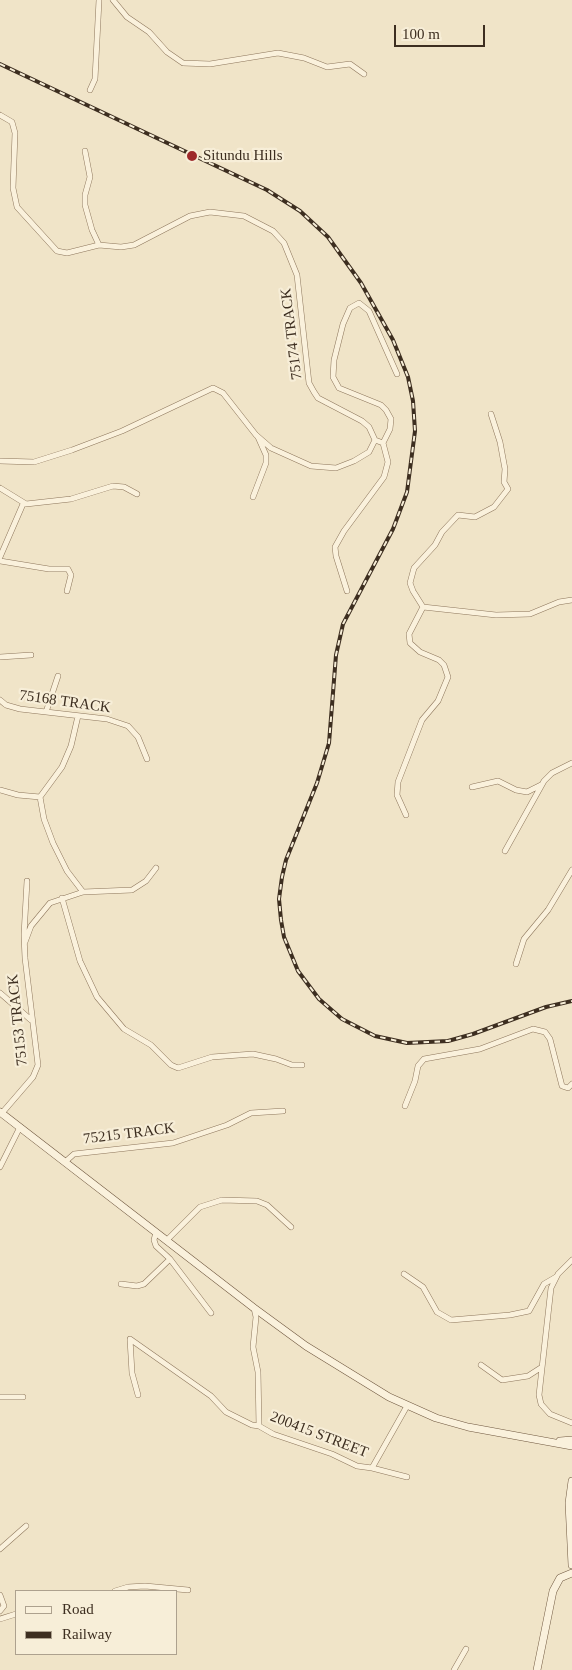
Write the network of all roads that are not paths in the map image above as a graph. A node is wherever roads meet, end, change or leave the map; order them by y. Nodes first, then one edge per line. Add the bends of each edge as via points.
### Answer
1 (99, 0) edge
2 (113, 0) edge
3 (364, 74) dead end
4 (90, 90) dead end
5 (0, 115) edge
6 (85, 151) dead end
7 (99, 245) junction
8 (397, 374) dead end
9 (491, 414) dead end
10 (256, 434) junction
11 (375, 440) junction
12 (383, 443) junction
13 (0, 461) edge
14 (0, 488) edge
15 (137, 494) dead end
16 (253, 498) dead end
17 (23, 504) junction
18 (0, 556) edge
19 (0, 561) edge
20 (67, 591) dead end
21 (347, 591) dead end
22 (572, 600) edge
23 (423, 608) junction
24 (31, 655) dead end
25 (0, 657) edge
26 (58, 676) dead end
27 (0, 700) edge
28 (46, 712) junction
29 (78, 716) junction
30 (147, 759) dead end
31 (572, 763) edge
32 (541, 785) junction
33 (472, 787) dead end
34 (0, 790) edge
35 (40, 797) junction
36 (406, 814) dead end
37 (505, 851) dead end
38 (156, 868) dead end
39 (572, 870) edge
40 (28, 881) dead end
41 (83, 892) junction
42 (62, 898) junction
43 (24, 945) junction
44 (516, 964) dead end
45 (0, 993) edge
46 (32, 1021) junction
47 (302, 1065) dead end
48 (572, 1084) edge
49 (405, 1106) dead end
50 (283, 1111) dead end
51 (1, 1113) edge
52 (20, 1127) junction
53 (66, 1162) junction
54 (0, 1167) edge
55 (291, 1227) dead end
56 (156, 1232) junction
57 (167, 1240) junction
58 (170, 1258) junction
59 (572, 1260) edge
60 (404, 1274) dead end
61 (556, 1277) junction
62 (121, 1284) dead end
63 (254, 1308) junction
64 (211, 1313) dead end
65 (481, 1365) dead end
66 (542, 1367) junction
67 (138, 1395) dead end
68 (0, 1397) edge
69 (23, 1397) dead end
70 (407, 1406) junction
71 (572, 1423) edge
72 (259, 1426) junction
73 (572, 1440) edge
74 (552, 1442) junction
75 (572, 1446) edge
76 (372, 1468) junction
77 (407, 1477) dead end
78 (572, 1481) edge
79 (26, 1526) dead end
80 (0, 1548) edge
81 (572, 1565) edge
82 (572, 1573) edge
83 (118, 1590) edge
84 (188, 1590) dead end
85 (0, 1595) edge
86 (0, 1612) edge
87 (15, 1614) edge
88 (0, 1619) edge
89 (466, 1649) dead end
90 (454, 1670) edge
91 (537, 1670) edge

1 - 4 street via 95,79
2 - 3 street via 127,17 183,63 210,64 278,53 304,58 328,68 350,64
5 - 7 street, 75174 TRACK via 8,118 14,126 14,198 20,211 57,252 68,253
6 - 7 street via 90,177 84,199
7 - 11 street, 75174 TRACK via 121,247 134,244 190,216 210,212 244,216 273,231 284,243 297,275 311,388 318,398 362,421
8 - 12 street via 368,311 359,303 350,308 334,360 334,382 345,392 386,410 391,424
9 - 23 street via 500,442 504,482 508,489 494,507 475,517 458,514 414,568 410,584
10 - 11 street via 287,457 328,469 354,462 369,452
10 - 13 street via 223,393 213,388 122,432 72,450 34,462
10 - 16 street via 266,455 266,463
11 - 12 street
12 - 21 street via 388,462 384,477 335,546
14 - 17 street
15 - 17 street via 128,488 113,486 65,501
17 - 18 street
19 - 20 street via 68,569 71,576
22 - 23 street via 530,614 496,615
23 - 36 street via 409,634 410,643 420,652 439,660 448,678 438,701 422,720 398,782 397,795
24 - 25 street
26 - 28 street
27 - 28 street, 75168 TRACK via 14,708
28 - 29 street, 75168 TRACK
29 - 30 street, 75168 TRACK via 107,719 128,726 138,737
29 - 35 street via 62,767
31 - 32 street via 552,773
32 - 33 street via 527,792 498,780
32 - 37 street
34 - 35 street
35 - 41 street via 53,844
38 - 41 street via 139,888 121,892
39 - 44 street via 548,910 524,939
40 - 43 street, 75153 TRACK
41 - 42 street
42 - 43 street via 42,911 31,926
42 - 47 street via 75,948 97,997 128,1033 151,1045 171,1065 178,1068 212,1057 253,1054
43 - 46 street, 75153 TRACK
45 - 46 street
46 - 51 street, 75153 TRACK via 37,1071
48 - 49 street via 568,1088 562,1086 550,1039 545,1032 528,1030 480,1049 424,1059 418,1066
50 - 53 street, 75215 TRACK via 250,1113 173,1143 74,1154
51 - 52 street
52 - 53 street
52 - 54 street
53 - 56 street
55 - 57 street via 267,1206 257,1202 222,1200 200,1207
56 - 57 street
56 - 58 street via 154,1243
57 - 63 street
58 - 62 street via 144,1284
58 - 64 street
59 - 61 street
60 - 61 street via 423,1287 437,1312 451,1320 529,1311 544,1284
61 - 66 street via 549,1296
63 - 70 street via 350,1374
63 - 72 street, 200415 STREET via 253,1347 258,1372
65 - 66 street via 502,1380 528,1376
66 - 71 street via 541,1404 550,1414
67 - 72 street via 132,1373 130,1339 211,1396 226,1412
68 - 69 street
70 - 74 street via 468,1427
70 - 76 street
72 - 76 street, 200415 STREET via 358,1466
73 - 74 street
74 - 75 street
76 - 77 street, 200415 STREET
78 - 81 street via 569,1503
79 - 80 street
82 - 91 street via 560,1578 553,1591
83 - 84 street via 156,1586
85 - 86 street via 4,1606
87 - 88 street
89 - 90 street

